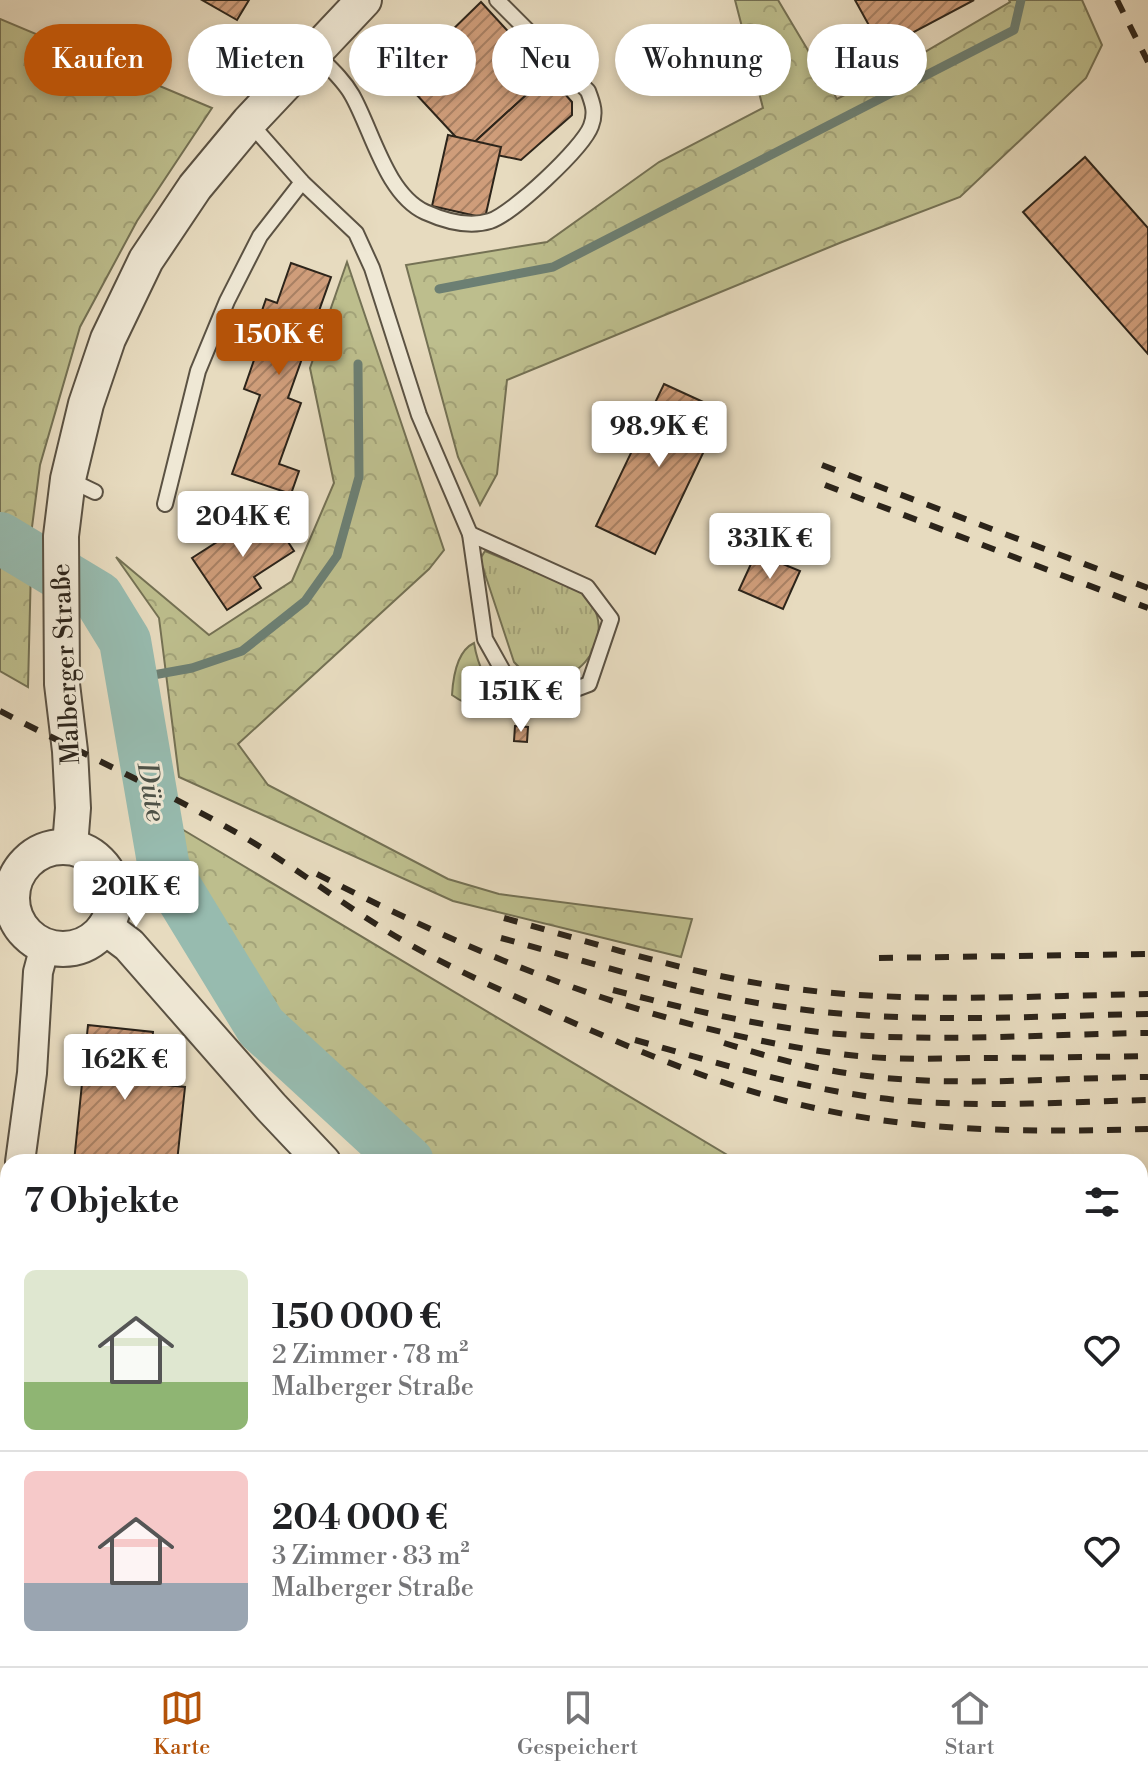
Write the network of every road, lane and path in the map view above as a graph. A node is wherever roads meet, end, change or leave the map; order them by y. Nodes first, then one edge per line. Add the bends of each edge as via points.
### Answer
1 (364, 0) edge
2 (497, 0) edge
3 (333, 35) edge
4 (333, 71) edge
5 (275, 96) edge
6 (249, 122) junction
7 (302, 182) junction
8 (165, 504) dead end
9 (470, 534) junction
10 (70, 846) junction
11 (6, 898) edge
12 (105, 927) junction
13 (45, 946) junction
14 (21, 1154) edge
15 (315, 1154) edge

1 - 3 street, Malberger Straße
2 - 4 lane via 588,91 595,108 591,127 575,152 490,221 451,223 421,211 399,190 352,95
5 - 6 street, Malberger Straße
6 - 7 lane
6 - 10 street, Malberger Straße via 195,187 146,260 108,339 86,404 81,486 61,536 62,684 73,808
7 - 8 lane via 260,236 227,301 198,371
7 - 9 lane via 356,233 419,415
9 - 9 lane via 587,587 611,619 589,684 544,701 513,689 485,639
10 - 11 street via 53,847 25,863
10 - 12 street via 87,852 110,877 115,894
11 - 13 street via 20,925
12 - 13 street via 78,947
12 - 15 street via 129,945
13 - 14 street

